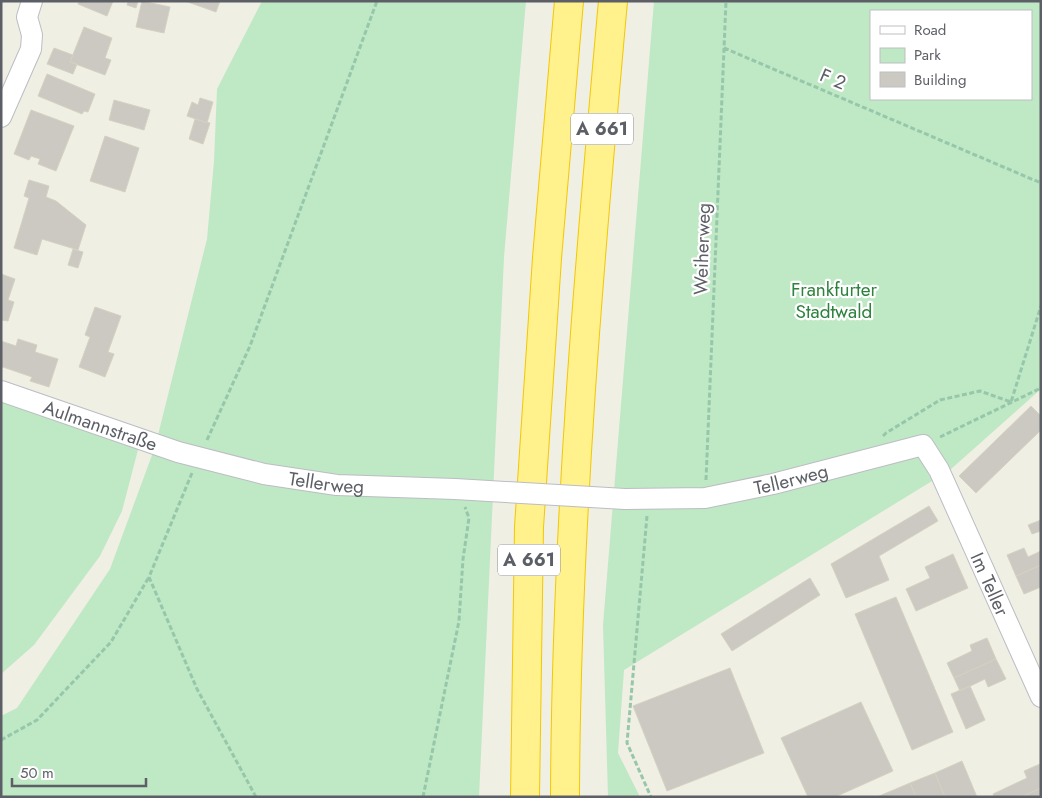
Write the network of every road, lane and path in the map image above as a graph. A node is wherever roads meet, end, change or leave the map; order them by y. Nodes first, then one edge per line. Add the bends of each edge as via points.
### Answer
1 (32, 1) edge
2 (377, 1) edge
3 (569, 1) edge
4 (613, 1) edge
5 (726, 1) edge
6 (724, 48) junction
7 (1, 117) edge
8 (1041, 183) edge
9 (1041, 306) edge
10 (1041, 388) edge
11 (1, 391) edge
12 (1012, 402) junction
13 (923, 445) junction
14 (199, 458) junction
15 (863, 461) junction
16 (455, 490) junction
17 (705, 498) junction
18 (648, 499) junction
19 (149, 577) junction
20 (1041, 696) edge
21 (1, 740) edge
22 (256, 797) edge
23 (423, 797) edge
24 (525, 797) edge
25 (565, 797) edge
26 (651, 797) edge

1 - 7 street via 27,17 32,35 31,49
2 - 14 path via 250,346
3 - 24 highway, A 661 via 547,258 530,527
4 - 25 highway, A 661 via 573,526 565,711
5 - 6 path, Weiherweg
6 - 8 path, F 2
6 - 17 path, Weiherweg
9 - 12 path
10 - 12 path
11 - 14 street, Aulmannstraße
12 - 13 path
12 - 15 path via 980,391 940,400 886,433
13 - 15 street, Tellerweg
13 - 20 street, Im Teller via 940,470
14 - 16 street, Tellerweg via 264,474 337,485
14 - 19 path
15 - 17 street, Tellerweg
16 - 18 street, Tellerweg, bridge
16 - 23 path via 469,518 459,621
17 - 18 street, Tellerweg
18 - 26 path via 627,743
19 - 21 path via 111,642 37,720
19 - 22 path via 197,689

